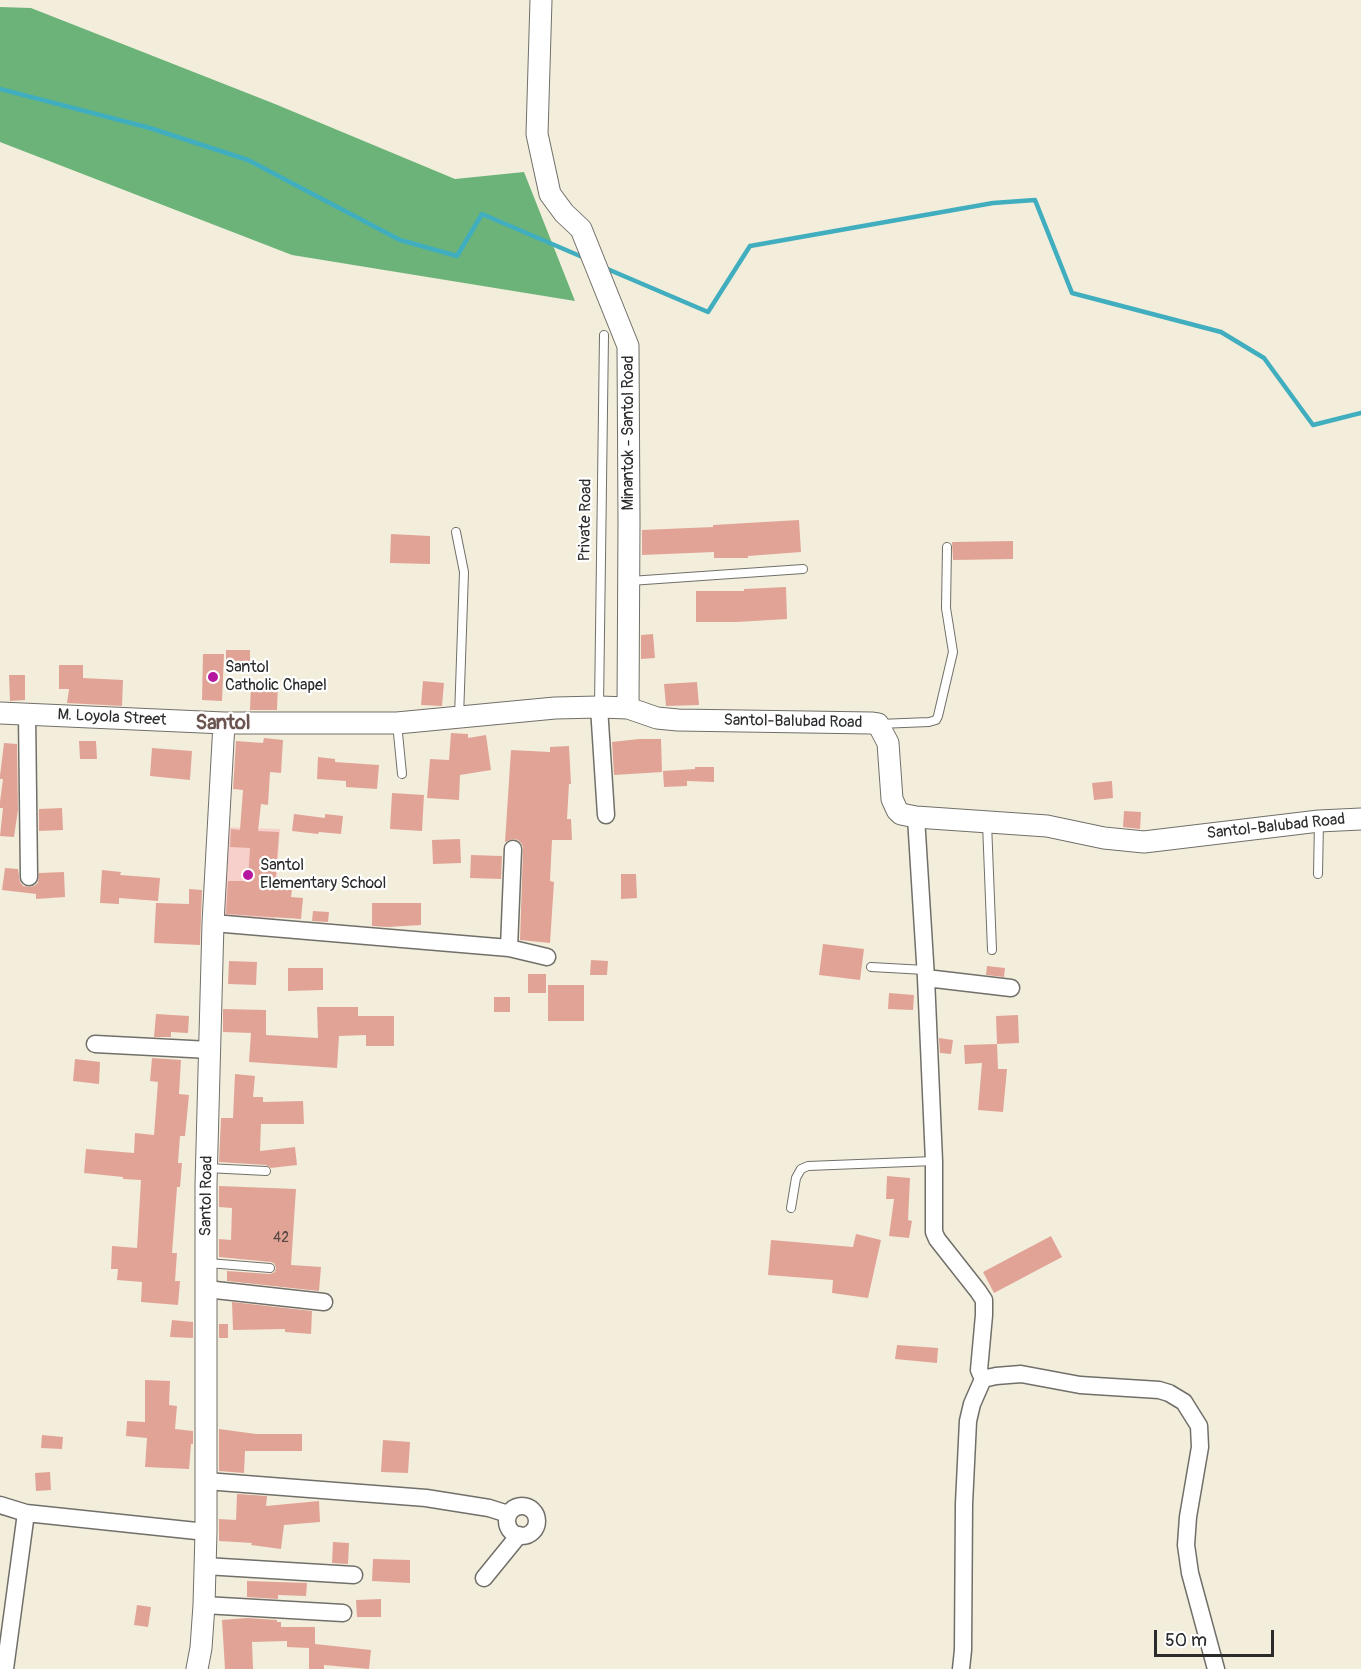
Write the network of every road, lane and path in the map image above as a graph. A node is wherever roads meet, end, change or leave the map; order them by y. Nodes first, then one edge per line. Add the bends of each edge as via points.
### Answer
1 (541, 0) edge
2 (604, 335) dead end
3 (456, 532) dead end
4 (947, 547) dead end
5 (803, 568) dead end
6 (629, 581) junction
7 (599, 706) junction
8 (628, 708) junction
9 (0, 713) edge
10 (27, 714) junction
11 (459, 718) junction
12 (224, 723) junction
13 (397, 723) junction
14 (878, 724) junction
15 (402, 774) dead end
16 (606, 815) dead end
17 (916, 817) junction
18 (1361, 819) edge
19 (1319, 821) junction
20 (987, 822) junction
21 (513, 849) dead end
22 (1318, 874) dead end
23 (30, 877) dead end
24 (213, 922) junction
25 (509, 948) junction
26 (992, 950) dead end
27 (548, 957) dead end
28 (871, 967) dead end
29 (926, 974) junction
30 (1011, 988) dead end
31 (95, 1044) dead end
32 (210, 1050) junction
33 (934, 1161) junction
34 (207, 1168) junction
35 (266, 1172) dead end
36 (791, 1208) dead end
37 (206, 1263) junction
38 (270, 1268) dead end
39 (206, 1290) junction
40 (324, 1302) dead end
41 (983, 1379) junction
42 (206, 1481) junction
43 (0, 1505) edge
44 (26, 1513) junction
45 (508, 1514) junction
46 (206, 1532) junction
47 (519, 1535) junction
48 (205, 1566) junction
49 (354, 1575) dead end
50 (484, 1578) dead end
51 (204, 1605) junction
52 (343, 1613) dead end
53 (4, 1669) edge
54 (196, 1669) edge
55 (961, 1669) edge
56 (1216, 1669) edge

1 - 6 street, Minantok - Santol Road via 537,134 550,194 581,229 628,346
2 - 7 lane, Private Road
3 - 11 lane via 464,573
4 - 14 lane via 946,608 953,652 938,716 929,722
5 - 6 lane
6 - 8 street, Minantok - Santol Road
7 - 8 street, Santol-Balubad Road
7 - 11 street, Santol-Balubad Road
7 - 16 street
8 - 14 street, Santol-Balubad Road via 678,720
9 - 10 street, M. Loyola Street
10 - 12 street, M. Loyola Street
10 - 23 street
11 - 13 street, Santol-Balubad Road
12 - 13 street, Santol-Balubad Road
12 - 24 street, Santol Road
13 - 15 lane
14 - 17 street, Santol-Balubad Road via 888,743 892,799 901,814
17 - 20 street, Santol-Balubad Road
17 - 29 street
18 - 19 street, Santol-Balubad Road
19 - 20 street, Santol-Balubad Road via 1144,842 1047,826
19 - 22 lane
20 - 26 lane
21 - 25 street
24 - 25 street
24 - 32 street, Santol Road
25 - 27 street
28 - 29 lane
29 - 30 street
29 - 33 street
31 - 32 street
32 - 34 street, Santol Road
33 - 36 lane via 801,1168
33 - 41 street via 934,1232 984,1300 979,1370
34 - 35 lane
34 - 37 street, Santol Road
37 - 38 lane
37 - 39 street, Santol Road
39 - 40 street
39 - 42 street, Santol Road
41 - 55 street via 968,1421
41 - 56 street via 1020,1374 1080,1385 1159,1390 1184,1402 1199,1426 1200,1447 1186,1545
42 - 45 street via 426,1498
42 - 46 street, Santol Road
43 - 44 street
44 - 46 street
44 - 53 street
45 - 47 street via 508,1527
45 - 47 street via 525,1506 535,1514 536,1527
46 - 48 street, Santol Road
47 - 50 street
48 - 49 street
48 - 51 street, Santol Road
51 - 52 street
51 - 54 street, Santol Road

